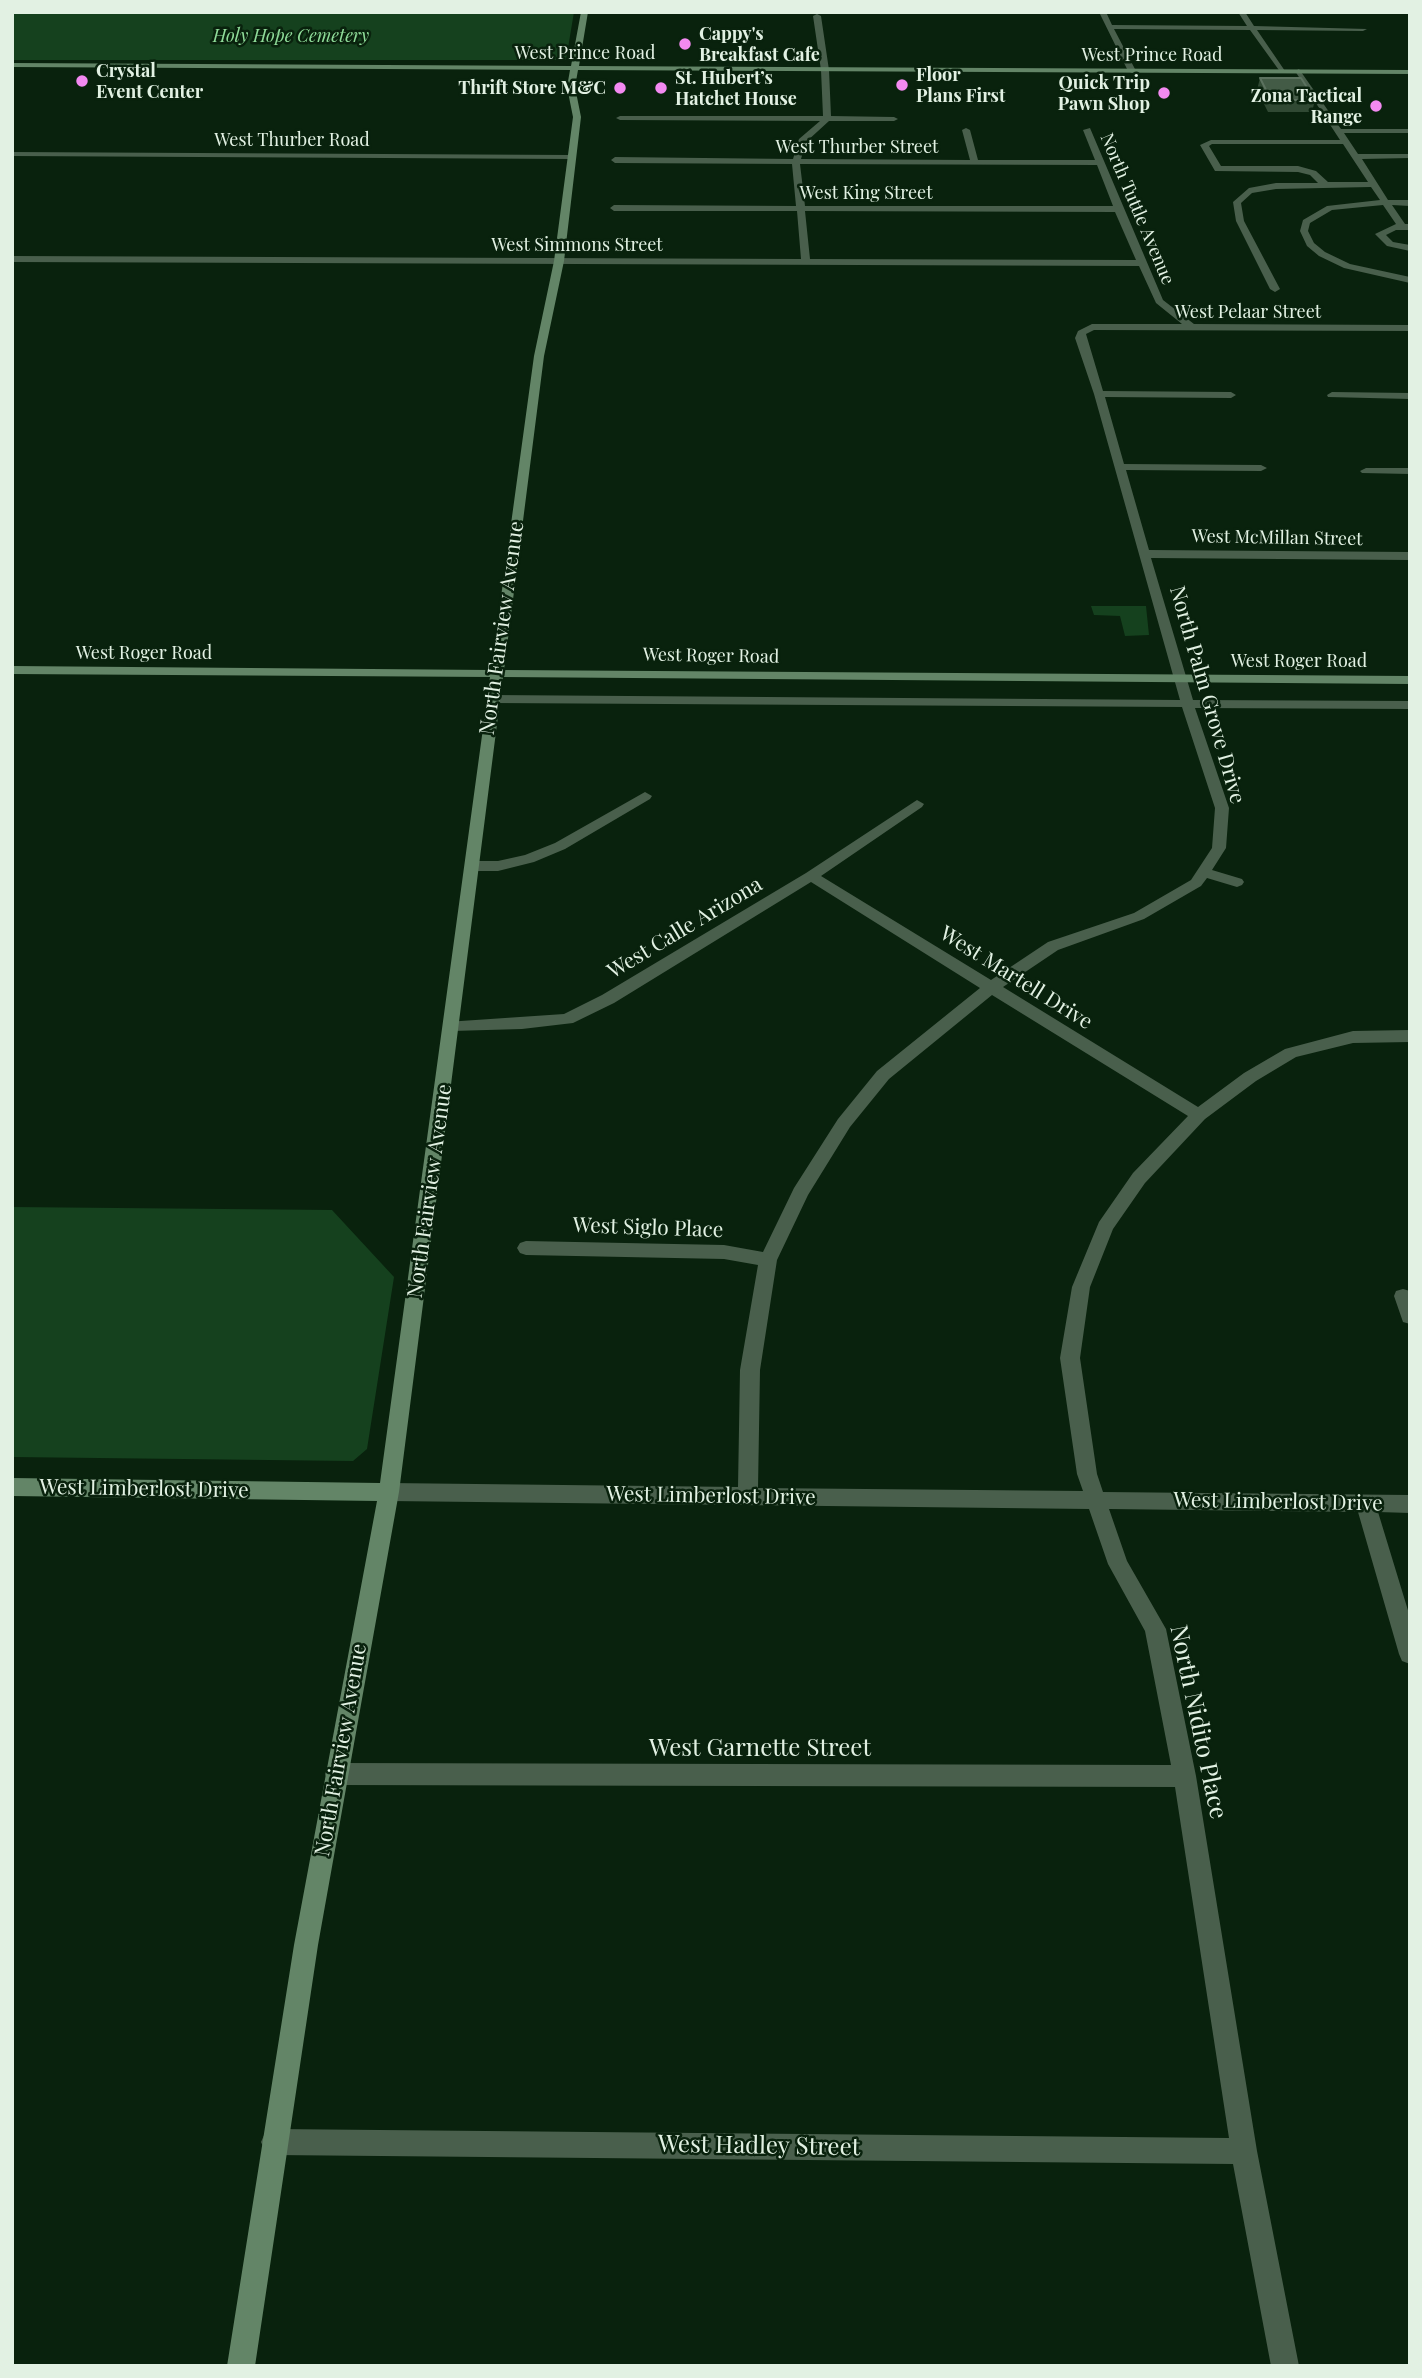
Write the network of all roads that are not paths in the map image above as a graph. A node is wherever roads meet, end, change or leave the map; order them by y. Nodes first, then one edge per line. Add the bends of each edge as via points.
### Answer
1 (585, 12) edge
2 (1102, 12) edge
3 (1241, 12) edge
4 (817, 16) dead end
5 (1357, 21) dead end
6 (1110, 27) junction
7 (1251, 28) junction
8 (12, 65) edge
9 (576, 68) junction
10 (825, 70) junction
11 (1132, 71) junction
12 (1281, 71) junction
13 (1299, 71) junction
14 (1410, 72) edge
15 (620, 118) dead end
16 (827, 119) junction
17 (894, 119) dead end
18 (966, 130) dead end
19 (1087, 130) dead end
20 (1338, 131) junction
21 (1410, 131) edge
22 (1346, 142) junction
23 (12, 154) edge
24 (571, 156) junction
25 (1410, 156) edge
26 (1356, 157) junction
27 (615, 160) dead end
28 (796, 162) junction
29 (975, 163) junction
30 (1099, 163) junction
31 (1374, 184) junction
32 (1326, 185) junction
33 (1384, 202) junction
34 (1410, 203) edge
35 (614, 208) dead end
36 (801, 208) junction
37 (1118, 209) junction
38 (1406, 227) edge
39 (1410, 248) edge
40 (12, 259) edge
41 (559, 261) junction
42 (806, 261) junction
43 (1142, 263) junction
44 (1410, 279) edge
45 (1275, 289) dead end
46 (1191, 327) junction
47 (1080, 328) joint
48 (1410, 328) edge
49 (1099, 394) junction
50 (1231, 395) dead end
51 (1332, 396) dead end
52 (1410, 396) edge
53 (1119, 467) junction
54 (1261, 468) dead end
55 (1366, 471) dead end
56 (1410, 471) edge
57 (1144, 554) junction
58 (1410, 556) edge
59 (12, 670) edge
60 (496, 672) junction
61 (1179, 678) junction
62 (1410, 680) edge
63 (492, 699) junction
64 (1188, 704) junction
65 (1410, 705) edge
66 (645, 796) dead end
67 (917, 804) dead end
68 (472, 866) junction
69 (1203, 872) junction
70 (811, 876) junction
71 (1237, 882) dead end
72 (990, 988) junction
73 (452, 1026) junction
74 (1410, 1036) edge
75 (1199, 1115) junction
76 (526, 1248) dead end
77 (768, 1260) junction
78 (1403, 1296) dead end
79 (1410, 1317) edge
80 (12, 1487) edge
81 (389, 1492) junction
82 (748, 1496) junction
83 (1098, 1500) junction
84 (1365, 1503) junction
85 (1410, 1504) edge
86 (1410, 1654) edge
87 (336, 1774) junction
88 (1185, 1776) junction
89 (275, 2142) junction
90 (1244, 2151) junction
91 (241, 2366) edge
92 (1285, 2366) edge

1 - 9 street, North Fairview Avenue
2 - 6 street
3 - 7 street
4 - 10 street
5 - 7 street via 1363,29
6 - 7 street
6 - 11 street
7 - 12 street
8 - 9 street, West Prince Road
9 - 10 street, West Prince Road
9 - 24 street, North Fairview Avenue via 571,87 577,117
10 - 11 street, West Prince Road
10 - 16 street
11 - 12 street, West Prince Road
12 - 13 street, West Prince Road
13 - 14 street, West Prince Road
13 - 20 street
15 - 16 street
16 - 17 street
16 - 28 street via 802,141
18 - 29 street
19 - 30 street, North Tuttle Avenue
20 - 21 street
20 - 22 street
22 - 26 street
22 - 32 street via 1204,145 1218,169 1298,169 1313,173
23 - 24 street, West Thurber Road
24 - 41 street, North Fairview Avenue
25 - 26 street
26 - 31 street
27 - 28 street, West Thurber Street
28 - 29 street, West Thurber Street
28 - 36 street
29 - 30 street, West Thurber Street
30 - 37 street, North Tuttle Avenue
31 - 32 street
31 - 33 street
32 - 45 street via 1249,191 1237,202 1240,221
33 - 34 street
33 - 38 street
33 - 44 street via 1330,208 1306,222 1304,231 1322,254 1348,266
35 - 36 street, West King Street
36 - 37 street, West King Street
36 - 42 street
37 - 43 street, North Tuttle Avenue
38 - 39 street via 1382,231 1381,237
40 - 41 street, West Simmons Street
41 - 42 street, West Simmons Street
41 - 60 street, North Fairview Avenue via 539,356
42 - 43 street, West Simmons Street
43 - 46 street, North Tuttle Avenue via 1159,301
46 - 47 street, West Pelaar Street
46 - 48 street, West Pelaar Street
47 - 49 street, North Palm Grove Drive
49 - 50 street
49 - 53 street, North Palm Grove Drive
51 - 52 street
53 - 54 street
53 - 57 street, North Palm Grove Drive
55 - 56 street
57 - 58 street, West McMillan Street
57 - 61 street, North Palm Grove Drive
59 - 60 street, West Roger Road
60 - 61 street, West Roger Road
60 - 63 street, North Fairview Avenue
61 - 62 street, West Roger Road
61 - 64 street, North Palm Grove Drive
63 - 64 street
63 - 68 street, North Fairview Avenue
64 - 65 street
64 - 69 street, North Palm Grove Drive via 1222,808 1219,848
66 - 68 street via 529,859
67 - 70 street, West Calle Arizona
68 - 73 street, North Fairview Avenue
69 - 71 street
69 - 72 street, North Palm Grove Drive via 1196,883 1139,916 1053,946
70 - 72 street, West Martell Drive
70 - 73 street, West Calle Arizona via 567,1019
72 - 75 street, West Martell Drive
72 - 77 street, North Palm Grove Drive via 875,1084 844,1123
73 - 81 street, North Fairview Avenue
74 - 75 street, North Nidito Place via 1353,1037 1291,1053
75 - 83 street, North Nidito Place via 1139,1178 1105,1227 1081,1287 1070,1358 1087,1472
76 - 77 street, West Siglo Place via 724,1252
77 - 82 street, North Palm Grove Drive via 750,1370
78 - 79 street
80 - 81 street, West Limberlost Drive
81 - 82 street, West Limberlost Drive
81 - 87 street, North Fairview Avenue
82 - 83 street, West Limberlost Drive
83 - 84 street, West Limberlost Drive
83 - 88 street, North Nidito Place via 1118,1564 1155,1629
84 - 85 street, West Limberlost Drive
84 - 86 street
87 - 88 street, West Garnette Street
87 - 89 street, North Fairview Avenue
88 - 90 street, North Nidito Place
89 - 90 street, West Hadley Street
89 - 91 street, North Fairview Avenue
90 - 92 street, North Nidito Place

